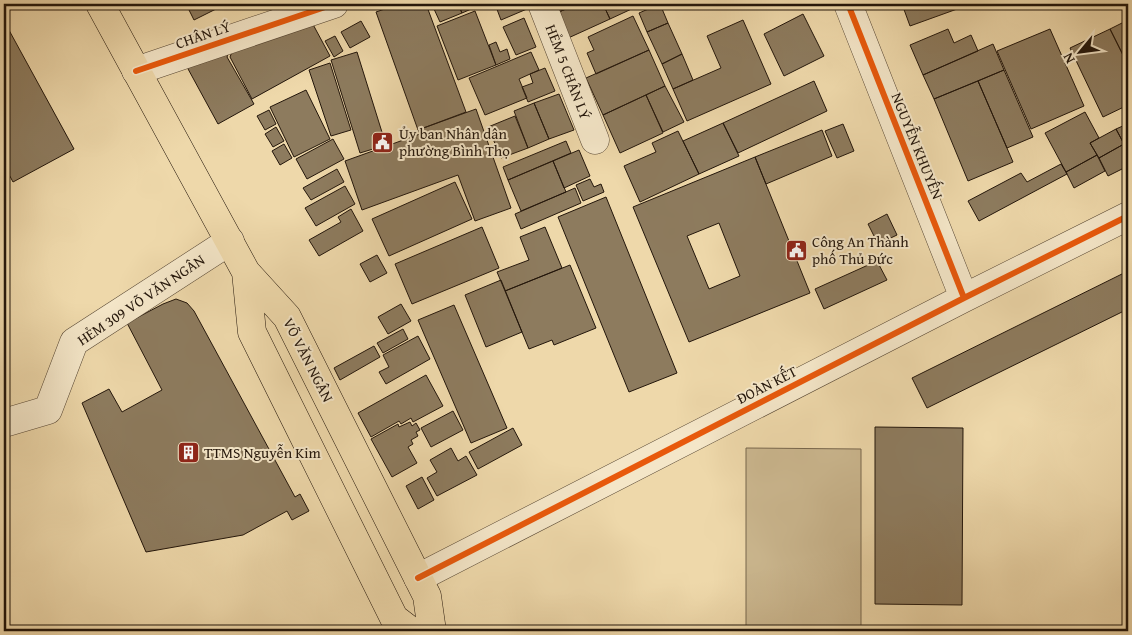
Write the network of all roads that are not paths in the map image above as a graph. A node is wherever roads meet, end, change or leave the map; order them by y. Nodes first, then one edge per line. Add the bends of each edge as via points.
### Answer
1 (100, 4) edge
2 (334, 4) edge
3 (542, 4) edge
4 (848, 4) edge
5 (136, 71) junction
6 (595, 140) dead end
7 (1128, 216) edge
8 (230, 241) junction
9 (246, 272) junction
10 (964, 298) junction
11 (4, 423) edge
12 (418, 578) junction
13 (411, 631) edge
14 (432, 631) edge

1 - 5 main road
2 - 5 street, CHÂN LÝ
3 - 6 street, HẺM 5 CHÂN LÝ
4 - 10 street, NGUYỄN KHUYẾN
5 - 8 main road
7 - 10 street, ĐOÀN KẾT
8 - 9 main road
8 - 11 street, HẺM 309 VÕ VĂN NGÂN via 74,342 48,410
9 - 12 main road, VÕ VĂN NGÂN via 287,317
9 - 13 main road via 252,332 394,618
10 - 12 street, ĐOÀN KẾT
12 - 14 main road, VÕ VĂN NGÂN via 427,596

